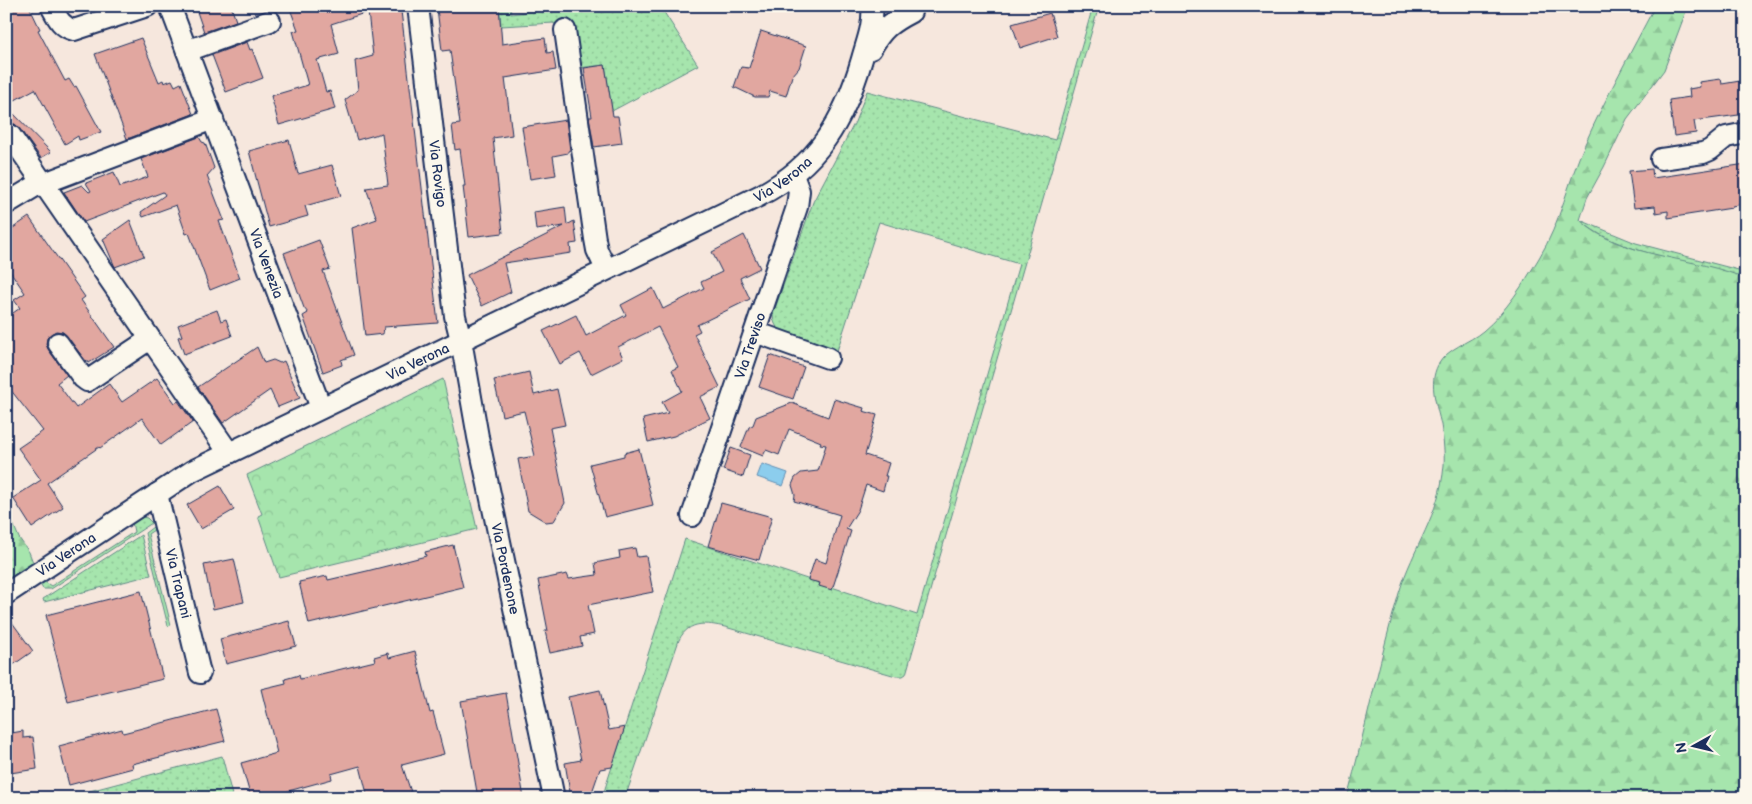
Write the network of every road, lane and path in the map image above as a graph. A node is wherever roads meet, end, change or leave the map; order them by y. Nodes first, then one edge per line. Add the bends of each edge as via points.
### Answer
1 (51, 6) edge
2 (147, 6) edge
3 (170, 6) edge
4 (418, 6) edge
5 (872, 6) edge
6 (882, 6) edge
7 (917, 9) edge
8 (270, 21) dead end
9 (565, 30) dead end
10 (187, 51) junction
11 (860, 68) junction
12 (213, 119) junction
13 (1746, 133) edge
14 (10, 135) dead end
15 (1661, 159) dead end
16 (793, 175) junction
17 (43, 183) junction
18 (6, 204) edge
19 (606, 269) junction
20 (754, 332) junction
21 (150, 338) junction
22 (461, 340) junction
23 (58, 343) dead end
24 (828, 358) dead end
25 (321, 408) junction
26 (229, 453) junction
27 (157, 494) junction
28 (692, 516) dead end
29 (6, 594) edge
30 (200, 673) dead end
31 (554, 798) edge

1 - 2 street via 61,23 74,30
3 - 10 street, Via Venezia
4 - 22 street, Via Rovigo via 455,316
5 - 11 street, Via Verona via 872,27
6 - 7 street via 892,12
7 - 11 street, Via Verona via 880,32
8 - 10 street
9 - 19 street via 595,239
10 - 12 street, Via Venezia
11 - 16 street, Via Verona via 836,126 814,156
12 - 17 street
12 - 25 street, Via Venezia
13 - 15 street via 1726,136 1703,153
14 - 17 street
16 - 19 street, Via Verona via 759,196
16 - 20 street, Via Treviso via 798,186 798,200
17 - 18 street
17 - 21 street
19 - 22 street, Via Verona
20 - 24 street
20 - 28 street, Via Treviso
21 - 23 street via 87,381
21 - 26 street
22 - 25 street, Via Verona
22 - 31 street, Via Pordenone via 474,417
25 - 26 street, Via Verona
26 - 27 street, Via Verona via 192,471
27 - 29 street, Via Verona
27 - 30 street, Via Trapani

